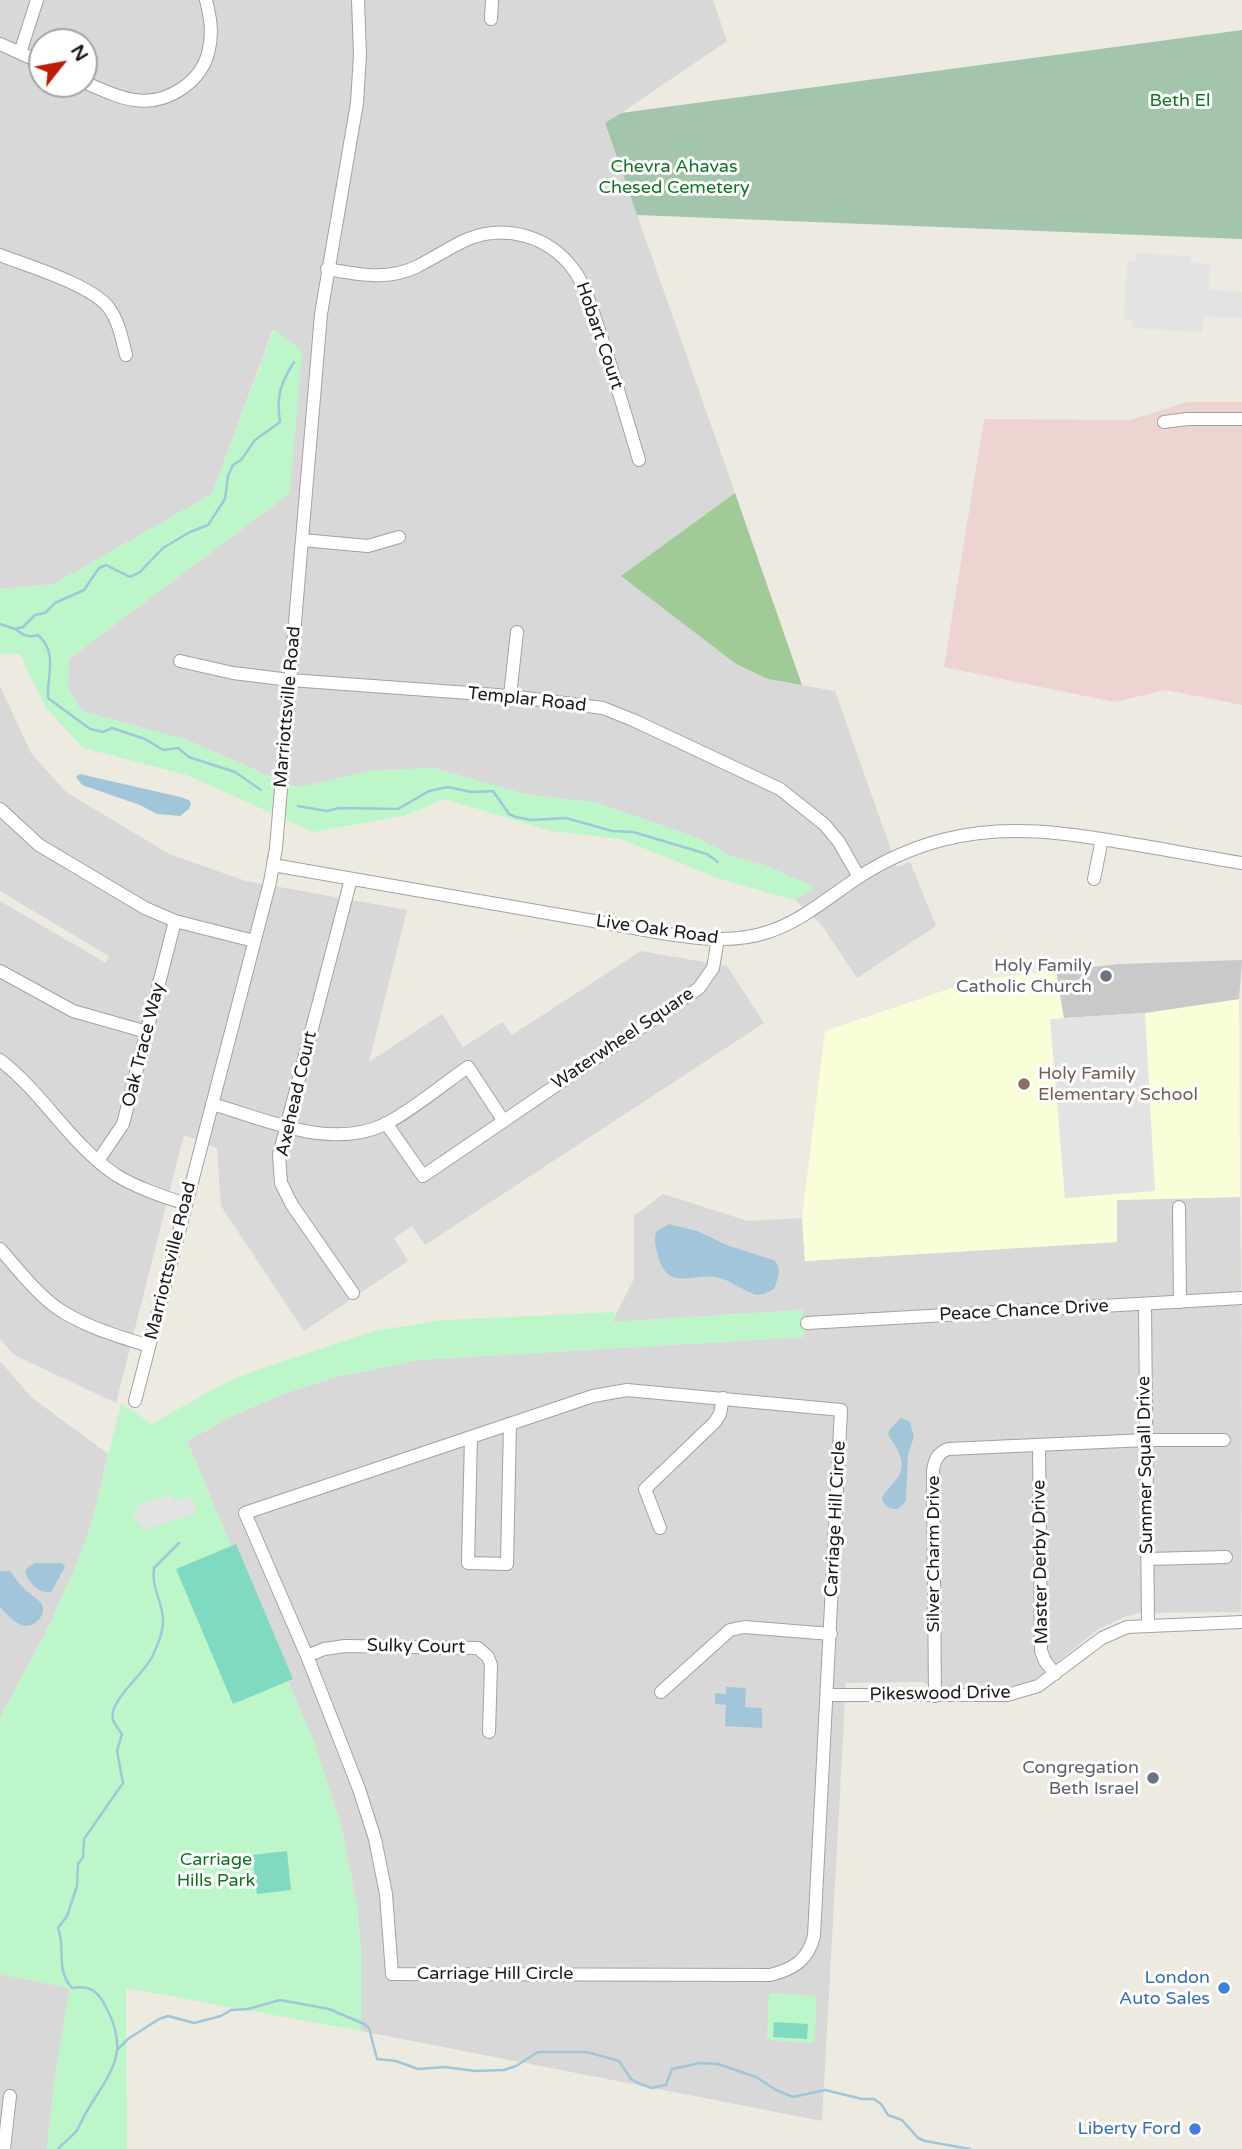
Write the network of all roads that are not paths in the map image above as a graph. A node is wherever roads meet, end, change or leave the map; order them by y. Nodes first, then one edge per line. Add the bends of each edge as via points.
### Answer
1 (37, 0) edge
2 (206, 0) edge
3 (358, 0) edge
4 (492, 0) edge
5 (491, 19) dead end
6 (0, 44) edge
7 (20, 53) junction
8 (28, 57) edge
9 (98, 88) edge
10 (0, 255) edge
11 (327, 269) junction
12 (126, 355) dead end
13 (1242, 419) edge
14 (1164, 422) dead end
15 (639, 460) dead end
16 (399, 537) dead end
17 (302, 540) junction
18 (517, 632) dead end
19 (180, 661) dead end
20 (290, 680) junction
21 (510, 696) junction
22 (0, 809) edge
23 (1102, 839) junction
24 (1242, 863) edge
25 (273, 865) junction
26 (859, 877) junction
27 (351, 878) junction
28 (1094, 879) dead end
29 (175, 922) junction
30 (718, 939) junction
31 (254, 941) junction
32 (0, 971) edge
33 (147, 1032) junction
34 (0, 1060) edge
35 (212, 1104) junction
36 (503, 1120) junction
37 (386, 1124) junction
38 (287, 1125) junction
39 (98, 1161) junction
40 (186, 1204) junction
41 (1179, 1207) dead end
42 (0, 1249) edge
43 (353, 1293) dead end
44 (1242, 1298) edge
45 (1180, 1302) junction
46 (1145, 1304) junction
47 (807, 1323) dead end
48 (149, 1346) junction
49 (723, 1398) junction
50 (135, 1401) dead end
51 (510, 1424) junction
52 (471, 1437) junction
53 (1146, 1440) junction
54 (1224, 1440) dead end
55 (1039, 1445) junction
56 (660, 1528) dead end
57 (1226, 1557) dead end
58 (1147, 1559) junction
59 (1242, 1622) edge
60 (1148, 1625) junction
61 (831, 1634) junction
62 (307, 1656) junction
63 (1055, 1674) junction
64 (661, 1692) dead end
65 (827, 1695) junction
66 (935, 1696) junction
67 (489, 1732) dead end
68 (10, 2096) dead end
69 (4, 2149) edge

1 - 7 street
2 - 9 street via 211,22 209,50 191,82 173,95 136,101
3 - 11 street, Marriottsville Road via 357,103
4 - 5 street
6 - 7 street
7 - 8 street
10 - 12 street via 96,295 118,325
11 - 15 street, Hobart Court via 365,276 400,273 469,239 498,232 522,234 544,244 571,266 586,293
11 - 17 street, Marriottsville Road
13 - 14 street
16 - 17 street via 368,546
17 - 20 street, Marriottsville Road
18 - 21 street
19 - 20 street, Templar Road
20 - 21 street, Templar Road
20 - 25 street, Marriottsville Road
21 - 26 street, Templar Road via 603,708 780,789 825,825
22 - 29 street via 39,845
23 - 24 street, Live Oak Road
23 - 26 street, Live Oak Road via 1043,831 978,832 903,853
23 - 28 street
25 - 27 street, Live Oak Road
25 - 31 street, Marriottsville Road
26 - 30 street, Live Oak Road via 779,928
27 - 30 street, Live Oak Road
27 - 38 street, Axehead Court
29 - 31 street
29 - 33 street, Oak Trace Way
30 - 36 street, Waterwheel Square via 713,968 699,988
31 - 35 street, Marriottsville Road
32 - 33 street via 73,1011
33 - 39 street, Oak Trace Way via 123,1124
34 - 39 street
35 - 38 street
35 - 40 street, Marriottsville Road
36 - 37 street, Waterwheel Square via 422,1177
36 - 37 street via 468,1067
37 - 38 street via 352,1135
38 - 43 street, Axehead Court via 279,1154 281,1183
39 - 40 street via 142,1188
40 - 48 street, Marriottsville Road
41 - 45 street
42 - 48 street via 58,1309 90,1326
44 - 45 street, Peace Chance Drive
45 - 46 street, Peace Chance Drive
46 - 47 street, Peace Chance Drive
46 - 53 street, Summer Squall Drive
48 - 50 street, Marriottsville Road
49 - 51 street, Carriage Hill Circle via 610,1392
49 - 56 street via 715,1422 646,1489
49 - 61 street, Carriage Hill Circle via 841,1410
51 - 52 street, Carriage Hill Circle
51 - 52 street via 507,1564 468,1563
52 - 62 street, Carriage Hill Circle via 244,1513
53 - 54 street, Silver Charm Drive
53 - 55 street, Silver Charm Drive
53 - 58 street, Summer Squall Drive
55 - 63 street, Master Derby Drive via 1041,1651
55 - 66 street, Silver Charm Drive via 948,1449 934,1461
57 - 58 street
58 - 60 street, Summer Squall Drive
59 - 60 street, Pikeswood Drive
60 - 63 street, Pikeswood Drive via 1102,1637
61 - 64 street via 744,1627 730,1630
61 - 65 street, Carriage Hill Circle
62 - 65 street, Carriage Hill Circle via 375,1839 386,1894 393,1974 770,1975 796,1966 806,1958 814,1936
62 - 67 street, Sulky Court via 345,1646 478,1648 491,1665
63 - 66 street, Pikeswood Drive via 1025,1692
65 - 66 street, Pikeswood Drive
68 - 69 street

